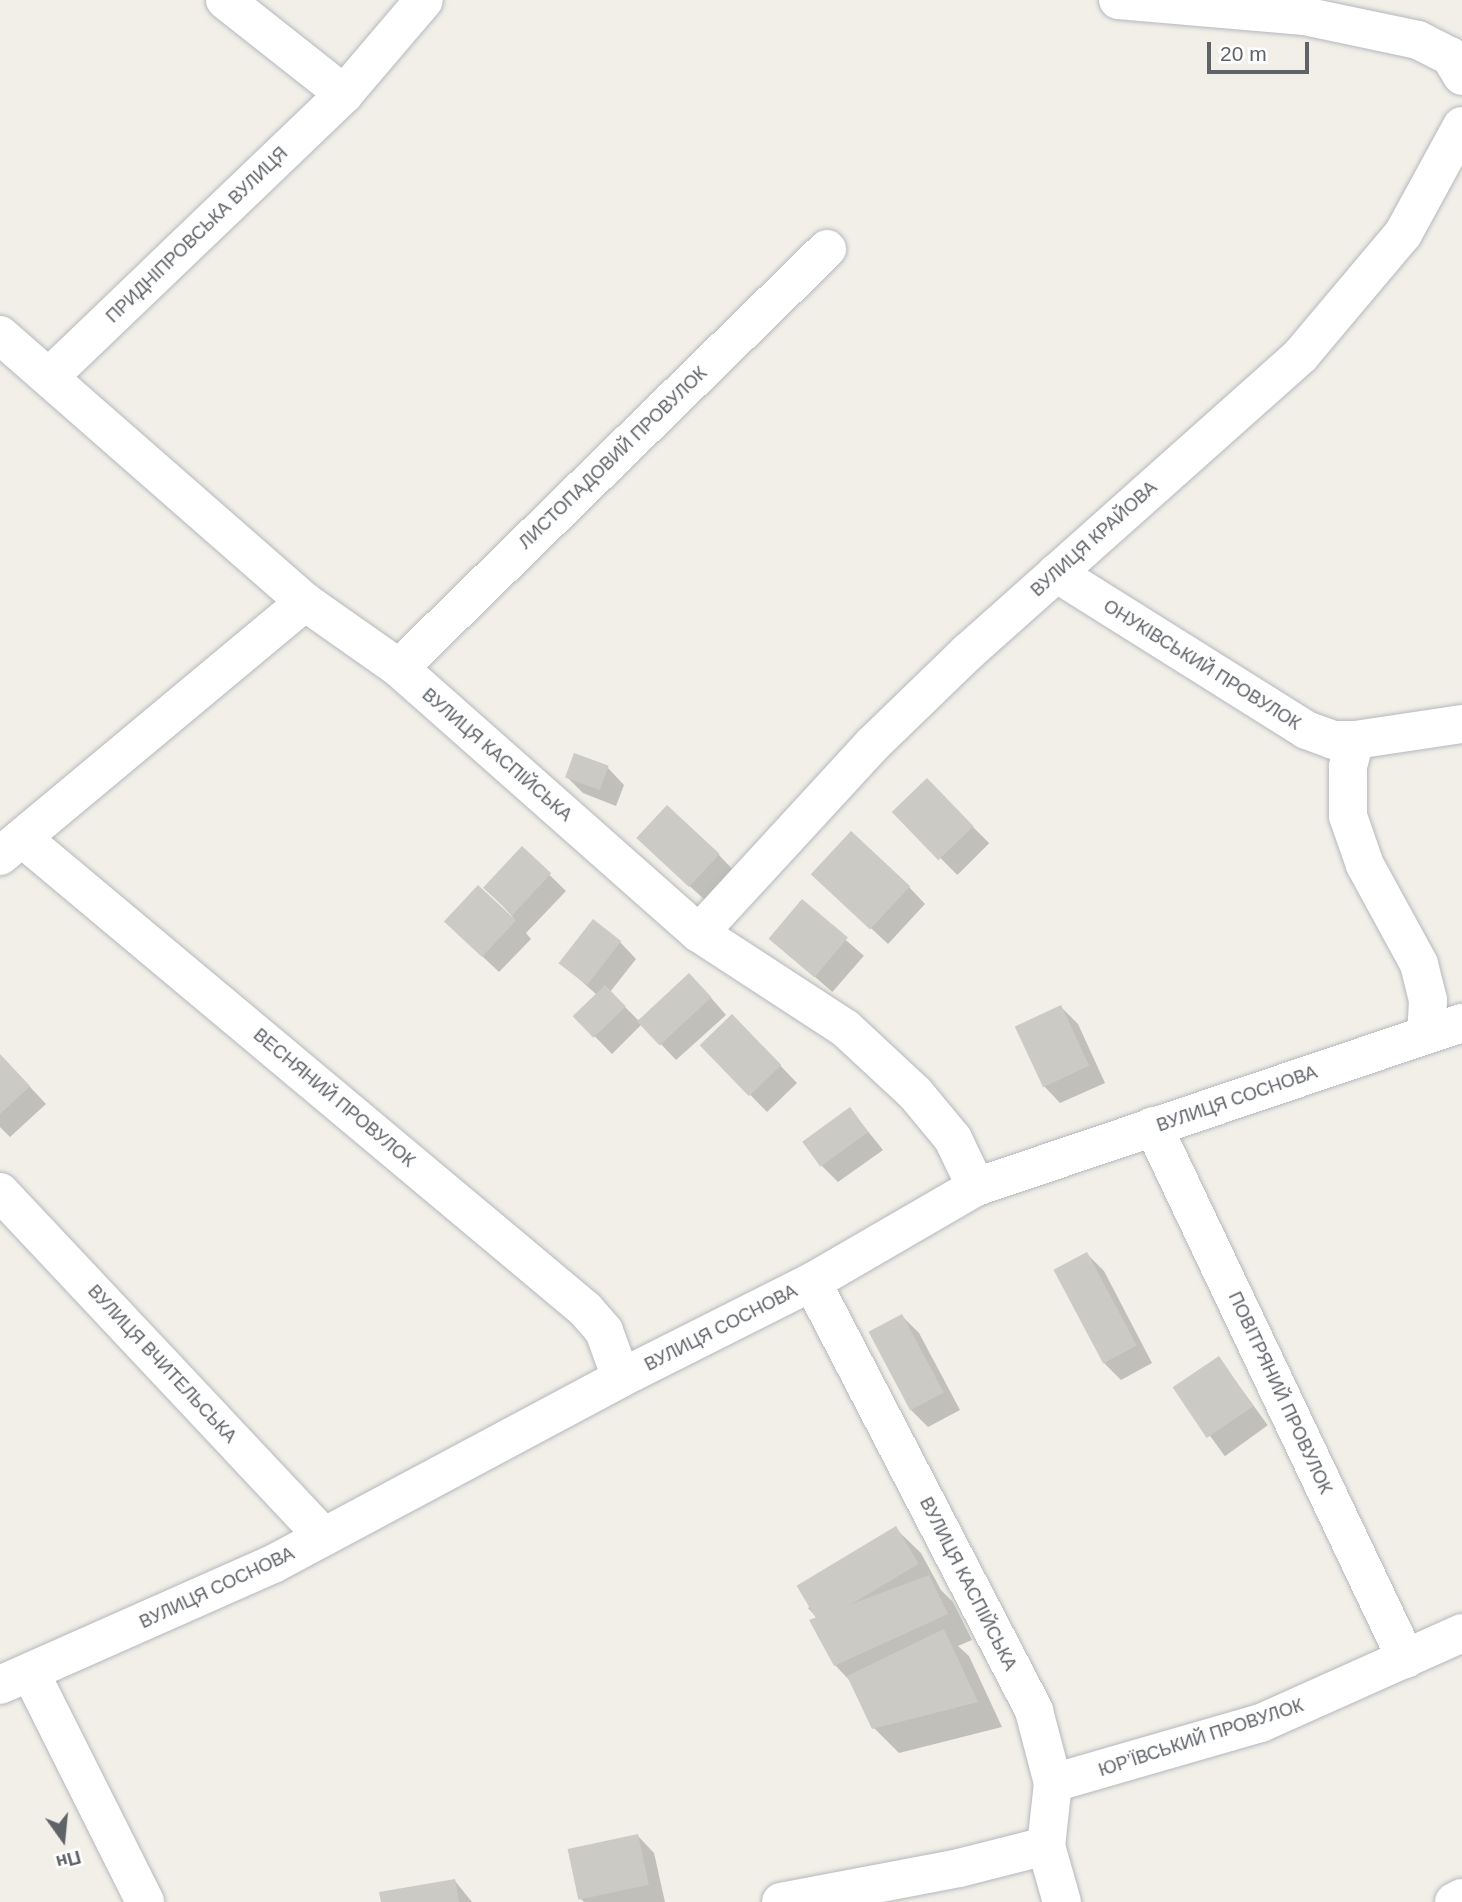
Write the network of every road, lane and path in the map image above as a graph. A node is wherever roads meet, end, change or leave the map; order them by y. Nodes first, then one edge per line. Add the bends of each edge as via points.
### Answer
1 (225, 0) edge
2 (424, 0) edge
3 (1118, 0) edge
4 (1304, 8) edge
5 (1462, 76) edge
6 (344, 94) junction
7 (1462, 126) edge
8 (827, 249) dead end
9 (0, 335) edge
10 (49, 377) junction
11 (1056, 573) junction
12 (304, 602) junction
13 (399, 668) junction
14 (1462, 724) edge
15 (1355, 740) junction
16 (11, 847) edge
17 (699, 933) junction
18 (1462, 1023) edge
19 (1426, 1035) junction
20 (1153, 1126) junction
21 (976, 1187) junction
22 (0, 1192) edge
23 (812, 1282) junction
24 (621, 1378) junction
25 (324, 1537) junction
26 (1462, 1633) edge
27 (1406, 1659) junction
28 (15, 1678) edge
29 (1053, 1783) junction
30 (1046, 1846) junction
31 (1462, 1898) edge
32 (145, 1902) edge
33 (781, 1902) edge
34 (1062, 1902) edge
35 (1454, 1902) edge

1 - 6 street
2 - 6 street, ПРИДНІПРОВСЬКА ВУЛИЦЯ
3 - 4 street
4 - 5 street via 1435,46 1450,56
6 - 10 street, ПРИДНІПРОВСЬКА ВУЛИЦЯ
7 - 11 street, ВУЛИЦЯ КРАЙОВА via 1403,234 1301,355
8 - 13 street, ЛИСТОПАДОВИЙ ПРОВУЛОК
9 - 10 street, ВУЛИЦЯ КАСПІЙСЬКА
10 - 12 street, ВУЛИЦЯ КАСПІЙСЬКА
11 - 15 street, ОНУКІВСЬКИЙ ПРОВУЛОК via 1306,730 1333,740
11 - 17 street, ВУЛИЦЯ КРАЙОВА via 873,744
12 - 13 street, ВУЛИЦЯ КАСПІЙСЬКА
12 - 16 street, ВЕСНЯНИЙ ПРОВУЛОК
13 - 17 street, ВУЛИЦЯ КАСПІЙСЬКА
14 - 15 street, ОНУКІВСЬКИЙ ПРОВУЛОК
15 - 19 street via 1348,767 1348,816 1365,865 1419,964 1428,1000
16 - 24 street, ВЕСНЯНИЙ ПРОВУЛОК via 585,1309 604,1331
17 - 21 street, ВУЛИЦЯ КАСПІЙСЬКА via 845,1028 915,1093 953,1139
18 - 19 street, ВУЛИЦЯ СОСНОВА
19 - 20 street, ВУЛИЦЯ СОСНОВА
20 - 21 street, ВУЛИЦЯ СОСНОВА
20 - 27 street, ПОВІТРЯНИЙ ПРОВУЛОК
21 - 23 street, ВУЛИЦЯ СОСНОВА
22 - 25 street, ВУЛИЦЯ ВЧИТЕЛЬСЬКА
23 - 24 street, ВУЛИЦЯ СОСНОВА
23 - 29 street, ВУЛИЦЯ КАСПІЙСЬКА via 1034,1711
24 - 25 street, ВУЛИЦЯ СОСНОВА
25 - 28 street, ВУЛИЦЯ СОСНОВА via 224,1588
26 - 27 street, ЮР’ЇВСЬКИЙ ПРОВУЛОК
27 - 29 street, ЮР’ЇВСЬКИЙ ПРОВУЛОК via 1261,1723
28 - 32 street
29 - 30 street, ВУЛИЦЯ КАСПІЙСЬКА
30 - 33 street via 959,1868
30 - 34 street, ВУЛИЦЯ КАСПІЙСЬКА
31 - 35 street

